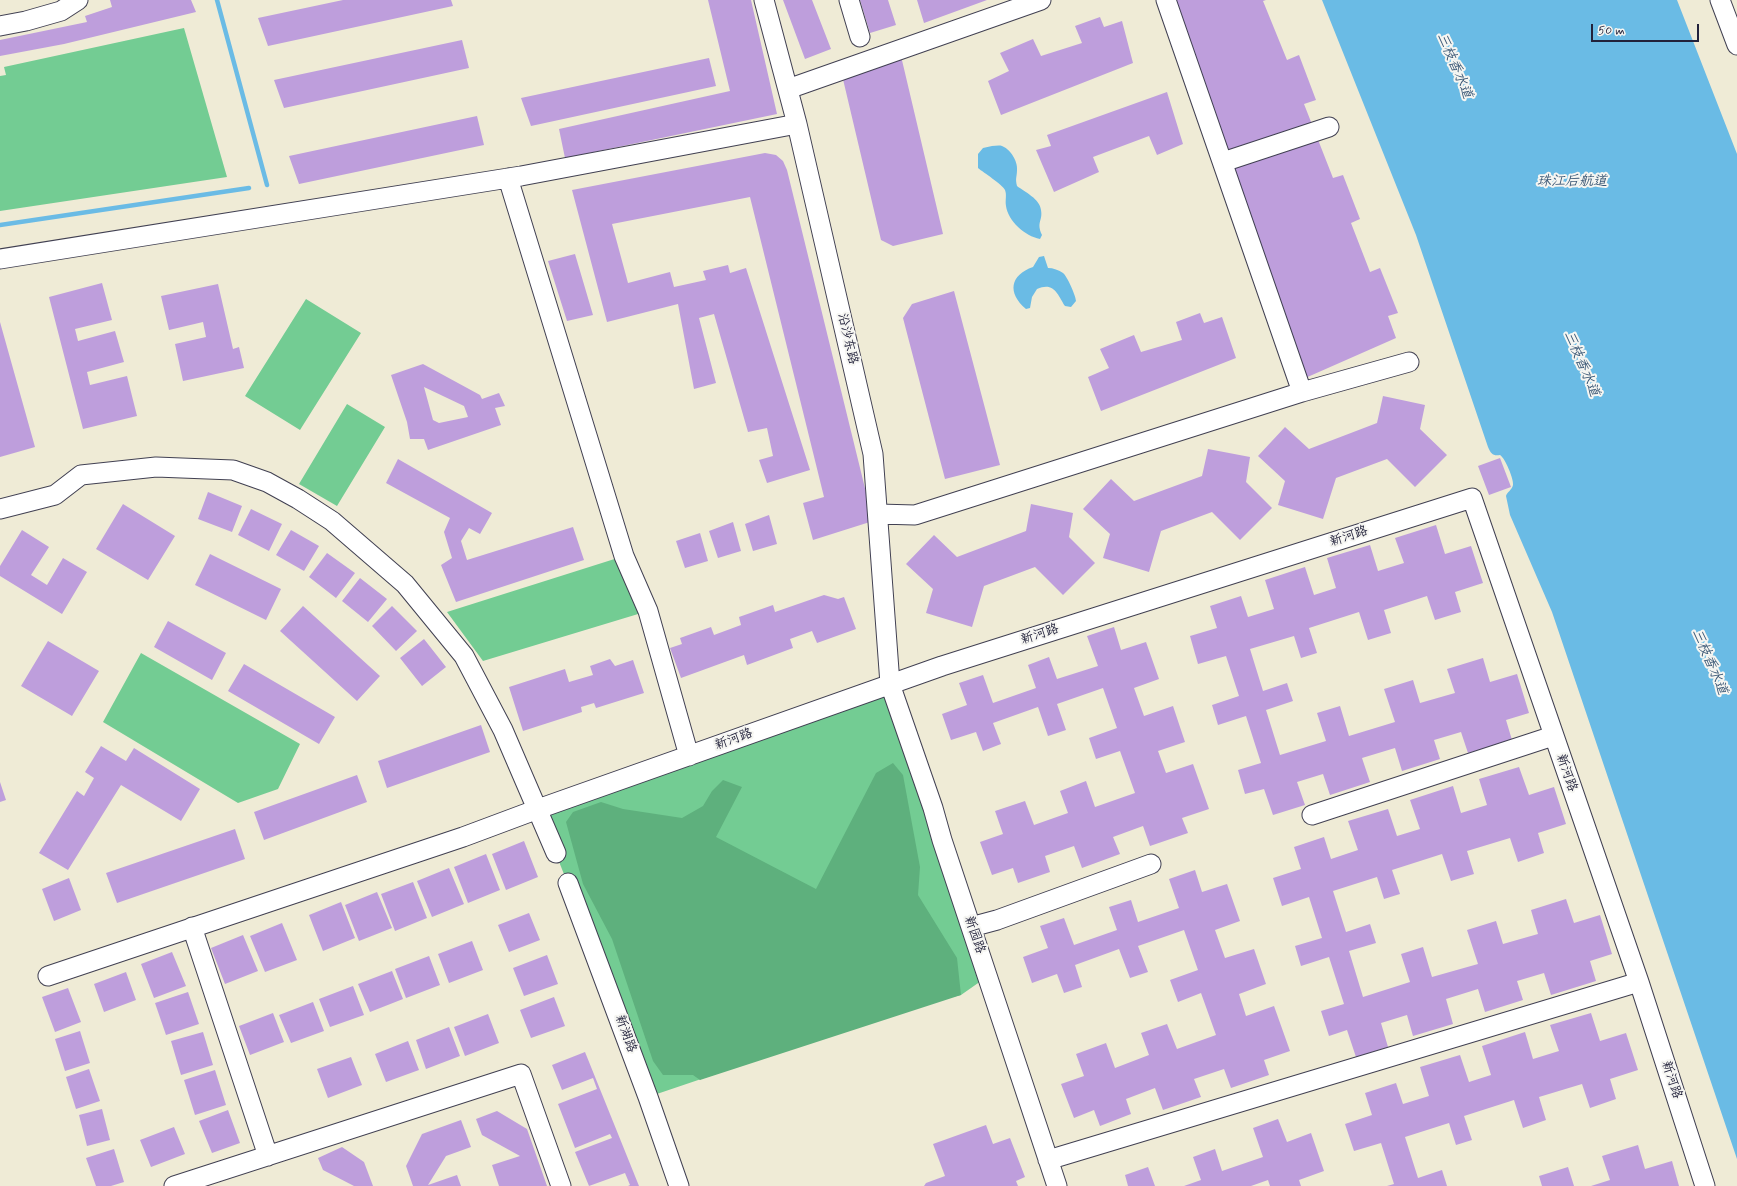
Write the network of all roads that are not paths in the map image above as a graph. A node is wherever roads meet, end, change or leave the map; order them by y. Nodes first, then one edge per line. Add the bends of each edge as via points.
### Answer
1 (78, 0) edge
2 (764, 0) edge
3 (849, 0) edge
4 (1041, 0) edge
5 (1166, 0) edge
6 (1720, 0) edge
7 (0, 26) edge
8 (860, 37) dead end
9 (1737, 45) edge
10 (788, 89) junction
11 (797, 124) junction
12 (1329, 127) dead end
13 (1222, 162) junction
14 (508, 178) junction
15 (0, 259) edge
16 (1409, 362) dead end
17 (1302, 392) junction
18 (0, 509) edge
19 (878, 514) junction
20 (890, 684) junction
21 (1553, 736) junction
22 (689, 756) junction
23 (538, 809) junction
24 (1312, 815) dead end
25 (556, 853) dead end
26 (1151, 864) dead end
27 (568, 883) dead end
28 (971, 927) junction
29 (192, 928) junction
30 (48, 976) dead end
31 (1640, 982) junction
32 (268, 1156) junction
33 (1048, 1160) junction
34 (174, 1186) edge
35 (561, 1186) edge
36 (679, 1186) edge
37 (1057, 1186) edge
38 (1705, 1186) edge

1 - 7 street via 61,11
2 - 10 street, 沿沙东路
3 - 8 street
4 - 10 street
5 - 13 street
6 - 9 street
10 - 11 street, 沿沙东路
11 - 14 street
11 - 19 street, 沿沙东路 via 873,454
12 - 13 street
13 - 17 street
14 - 15 street
14 - 22 street via 624,556 648,611
16 - 17 street
17 - 19 street via 915,515
18 - 23 street via 56,495 81,474 156,466 233,470 267,482 298,498 332,521 405,584 464,656 491,706
19 - 20 street, 沿沙东路
20 - 21 street, 新河路 via 1472,498
20 - 22 street, 新河路
20 - 28 street, 新园路
21 - 24 street
21 - 31 street, 新河路
22 - 23 street, 新河路
23 - 25 street
23 - 29 street, 新河路
26 - 28 street
27 - 36 street, 新湖路
28 - 33 street, 新园路
29 - 30 street, 新河路
29 - 32 street
31 - 33 street
31 - 38 street, 新河路
32 - 34 street
32 - 35 street via 520,1074
33 - 37 street, 新园路

